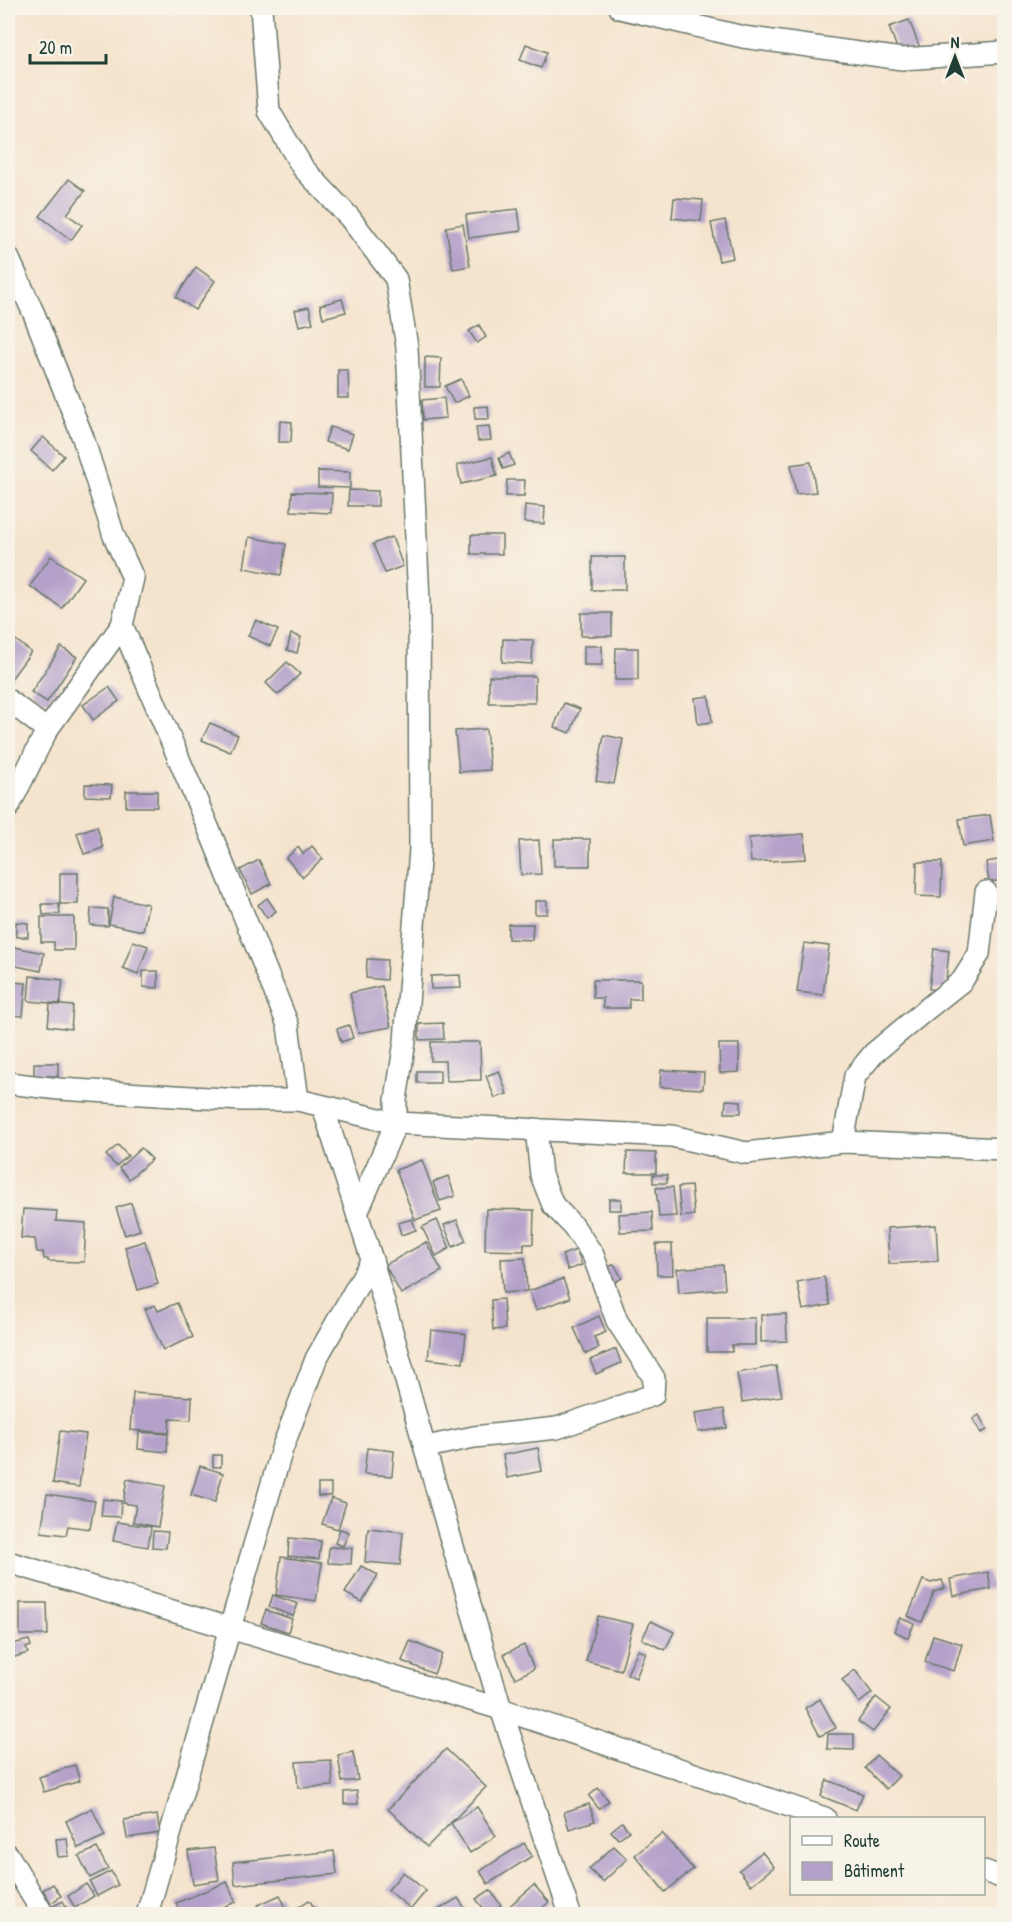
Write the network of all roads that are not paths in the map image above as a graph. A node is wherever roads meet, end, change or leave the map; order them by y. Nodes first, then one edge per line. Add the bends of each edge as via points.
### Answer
1 (261, 8) edge
2 (620, 8) edge
3 (1005, 52) edge
4 (8, 257) edge
5 (122, 625) junction
6 (8, 700) edge
7 (47, 730) junction
8 (8, 808) edge
9 (986, 892) dead end
10 (8, 1083) edge
11 (298, 1100) junction
12 (324, 1107) junction
13 (396, 1123) junction
14 (536, 1129) junction
15 (843, 1142) junction
16 (1005, 1149) edge
17 (357, 1213) junction
18 (372, 1260) junction
19 (426, 1447) junction
20 (8, 1562) edge
21 (229, 1629) junction
22 (501, 1709) junction
23 (822, 1817) edge
24 (8, 1855) edge
25 (985, 1871) edge
26 (1005, 1878) edge
27 (43, 1914) edge
28 (147, 1914) edge
29 (570, 1914) edge

1 - 13 street via 269,111 303,168 350,218 396,279 407,347 419,602 420,849
2 - 3 street via 743,37 902,59
4 - 5 street via 83,438 114,536 133,578
5 - 7 street
5 - 11 street via 288,1025
6 - 7 street
7 - 8 street
9 - 15 street via 979,954 962,981 874,1053 855,1076
10 - 11 street via 104,1092
11 - 12 street
12 - 13 street
12 - 17 street
13 - 14 street
13 - 17 street
14 - 15 street via 672,1136 746,1153
14 - 19 street via 541,1175 553,1205 593,1255 617,1321 654,1378 653,1395 557,1428 474,1437
15 - 16 street
17 - 18 street
18 - 19 street
18 - 21 street via 316,1359 282,1449
19 - 22 street
20 - 21 street
21 - 22 street
21 - 28 street
22 - 23 street
22 - 29 street
24 - 27 street
25 - 26 street

